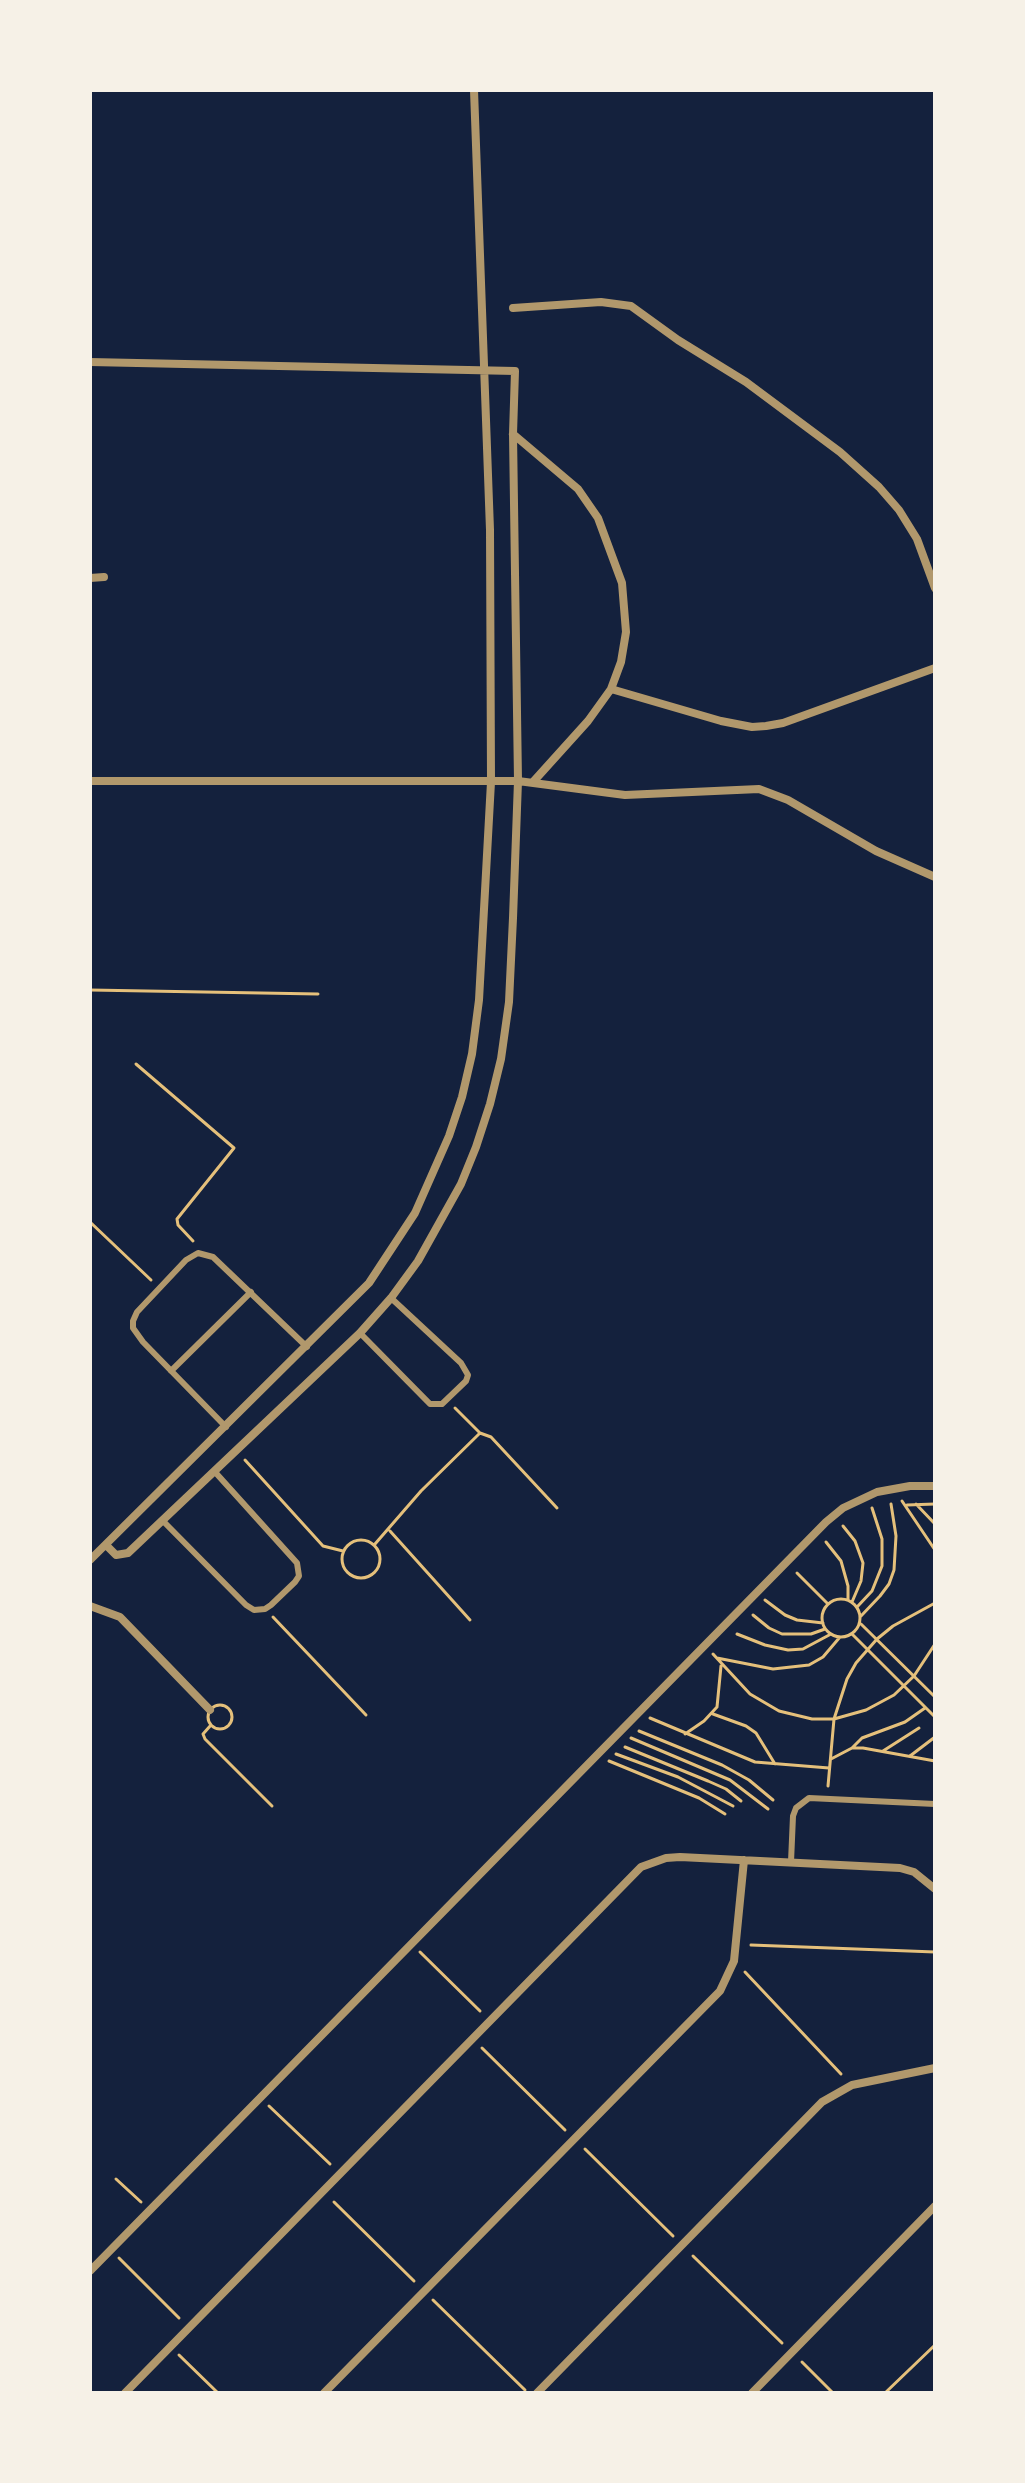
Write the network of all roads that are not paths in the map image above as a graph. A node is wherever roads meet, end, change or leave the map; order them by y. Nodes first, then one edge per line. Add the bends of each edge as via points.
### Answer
1 (474, 90) edge
2 (513, 308) dead end
3 (90, 362) edge
4 (483, 371) junction
5 (513, 434) junction
6 (104, 577) dead end
7 (90, 578) edge
8 (935, 588) edge
9 (935, 668) edge
10 (611, 689) junction
11 (90, 781) edge
12 (518, 781) junction
13 (491, 782) junction
14 (533, 782) junction
15 (935, 877) edge
16 (251, 1292) junction
17 (391, 1298) junction
18 (360, 1333) junction
19 (307, 1347) junction
20 (171, 1371) junction
21 (226, 1427) junction
22 (215, 1472) junction
23 (935, 1486) edge
24 (163, 1521) junction
25 (106, 1545) junction
26 (91, 1556) edge
27 (91, 1609) edge
28 (210, 1710) dead end
29 (935, 1804) edge
30 (744, 1860) junction
31 (791, 1862) junction
32 (935, 1889) edge
33 (935, 2068) edge
34 (935, 2206) edge
35 (90, 2271) edge
36 (125, 2393) edge
37 (324, 2393) edge
38 (537, 2393) edge
39 (752, 2393) edge

1 - 4 street
2 - 8 street via 601,302 631,306 737,376 879,487 917,539
3 - 4 street
4 - 5 street via 515,371
4 - 13 street
5 - 10 street via 578,489 607,537 622,583 626,632
5 - 12 street
6 - 7 street
9 - 10 street via 783,723 752,727
10 - 14 street
11 - 13 street
12 - 13 street
12 - 14 street
12 - 17 street via 509,1002 490,1104 461,1184
13 - 19 street via 479,1000 462,1097 435,1171 394,1247 369,1283
14 - 15 street via 625,795 759,789
16 - 19 lane
16 - 20 lane
16 - 20 lane via 220,1262 207,1255 191,1256 133,1321 133,1328
17 - 18 street
17 - 18 lane via 466,1369 466,1381 442,1404 430,1404
18 - 22 street
19 - 21 street
20 - 21 lane
21 - 25 street
22 - 24 street
22 - 24 lane via 297,1563 295,1582 258,1611
23 - 35 street via 867,1495 814,1534
24 - 25 street via 124,1555
25 - 26 street
27 - 28 street via 120,1617
29 - 31 lane via 809,1798 793,1816
30 - 31 street
30 - 36 street via 666,1858 641,1867
30 - 37 street via 737,1945 720,1991
31 - 32 street via 900,1868
33 - 38 street via 852,2085 822,2102
34 - 39 street

